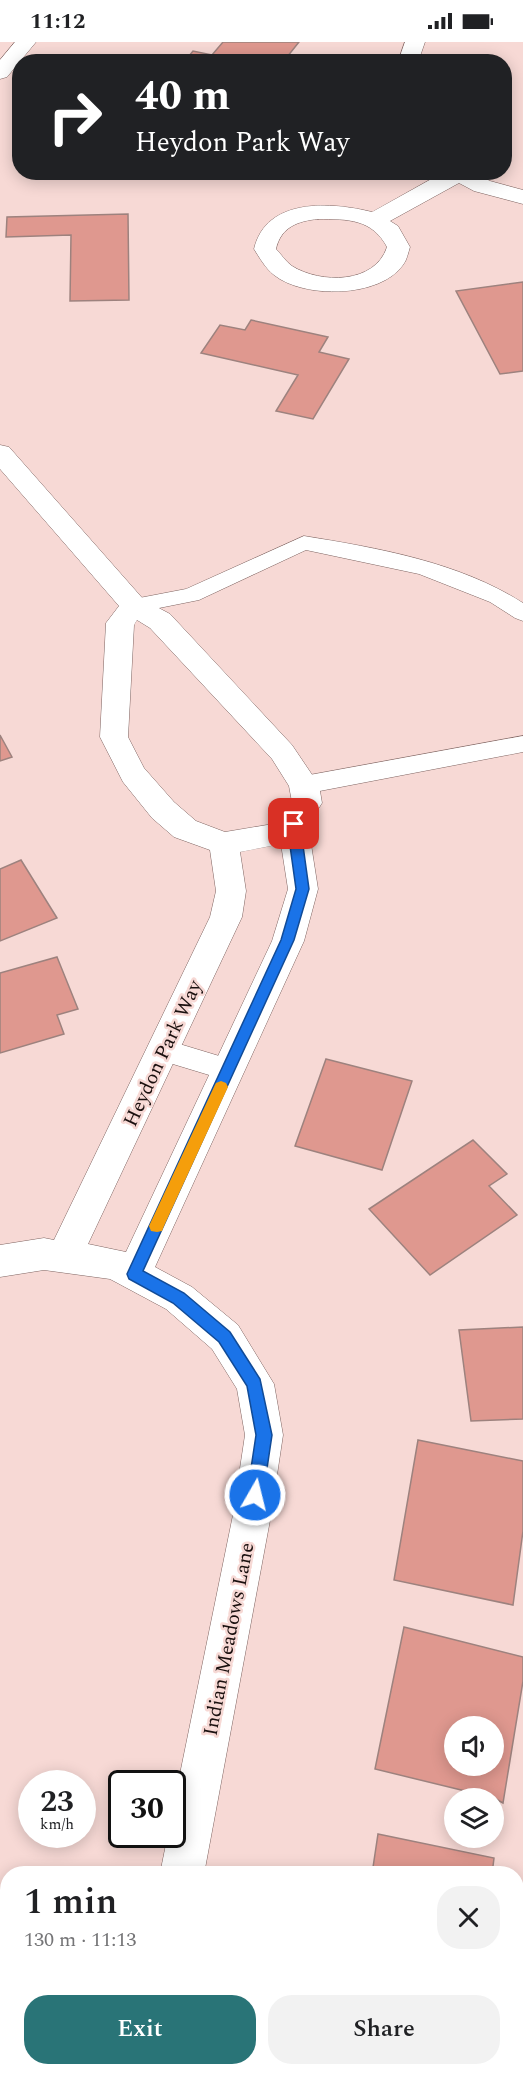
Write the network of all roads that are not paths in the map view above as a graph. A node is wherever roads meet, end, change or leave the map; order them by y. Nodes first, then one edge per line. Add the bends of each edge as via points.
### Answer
1 (26, 42) edge
2 (16, 54) edge
3 (12, 59) edge
4 (0, 73) edge
5 (445, 180) edge
6 (470, 180) edge
7 (523, 197) edge
8 (375, 220) junction
9 (0, 453) edge
10 (134, 606) junction
11 (523, 613) edge
12 (523, 744) edge
13 (304, 785) junction
14 (294, 824) junction
15 (224, 843) junction
16 (163, 1050) junction
17 (228, 1070) junction
18 (64, 1257) junction
19 (0, 1261) edge
20 (134, 1274) junction
21 (184, 1866) edge

1 - 2 street
3 - 4 street
5 - 8 street
6 - 7 street
8 - 8 street via 391,232 398,246 395,260 383,273 362,282 310,283 287,275 272,263 265,249 275,228 303,214 328,211
9 - 10 street
10 - 11 lane via 191,595 304,543 425,568 498,597
10 - 13 street via 160,621 282,752
10 - 15 street via 120,623 114,736 133,774 163,810 185,829
12 - 13 lane
13 - 14 street via 307,803
14 - 15 street via 274,835
14 - 17 street via 303,889 288,940
15 - 16 street, Heydon Park Way via 231,891 226,917
16 - 17 lane
16 - 18 street, Heydon Park Way
17 - 20 street
18 - 19 street, Indian Meadows Lane via 44,1254
18 - 20 street, Indian Meadows Lane via 116,1264
20 - 21 street, Indian Meadows Lane via 179,1298 225,1337 255,1384 264,1435

